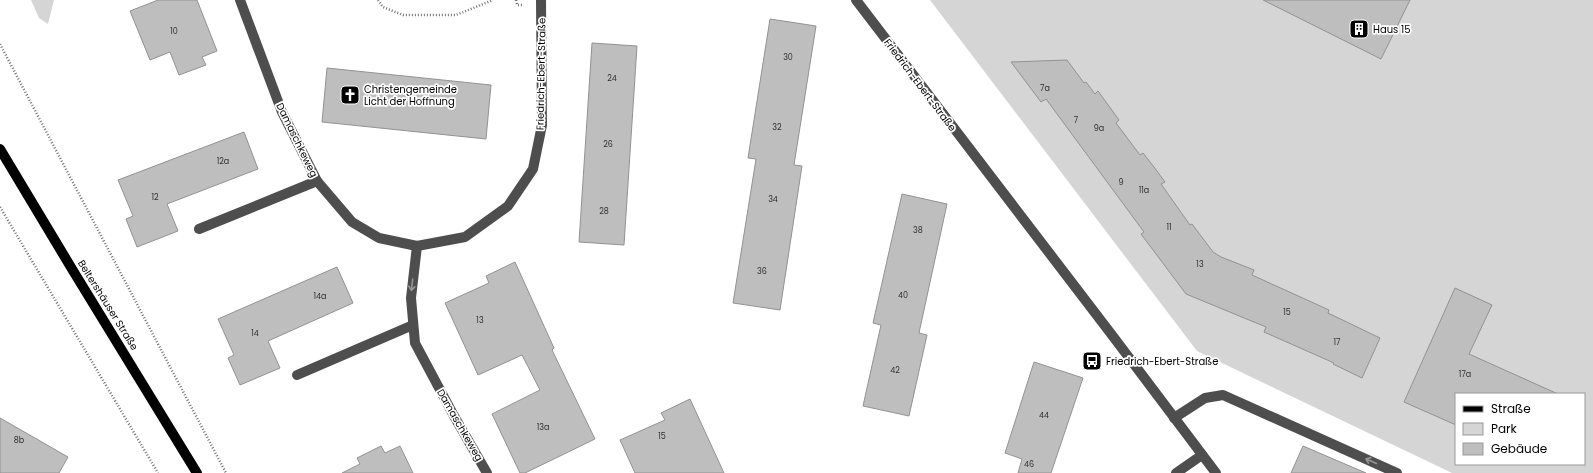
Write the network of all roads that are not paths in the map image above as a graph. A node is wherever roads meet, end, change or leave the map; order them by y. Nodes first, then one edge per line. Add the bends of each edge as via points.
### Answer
1 (240, 0) edge
2 (541, 0) edge
3 (856, 0) edge
4 (0, 149) edge
5 (317, 181) junction
6 (199, 229) dead end
7 (417, 246) junction
8 (413, 325) junction
9 (297, 375) dead end
10 (1174, 418) junction
11 (1202, 455) junction
12 (197, 473) edge
13 (487, 473) edge
14 (1176, 473) edge
15 (1216, 473) edge
16 (1397, 473) edge

1 - 5 street, Damaschkeweg via 282,112
2 - 7 street, Friedrich-Ebert-Straße via 542,125 533,169 508,206 465,237
3 - 10 street, Friedrich-Ebert-Straße
4 - 12 main road, Beltershäuser Straße
5 - 6 street
5 - 7 street, Damaschkeweg via 352,222 379,238
7 -> 8 street, Damaschkeweg via 411,298
8 - 9 street
8 - 13 street, Damaschkeweg via 415,343
10 - 11 street, Friedrich-Ebert-Straße
16 -> 10 street via 1223,395 1205,398
11 - 14 street
11 - 15 street, Friedrich-Ebert-Straße

